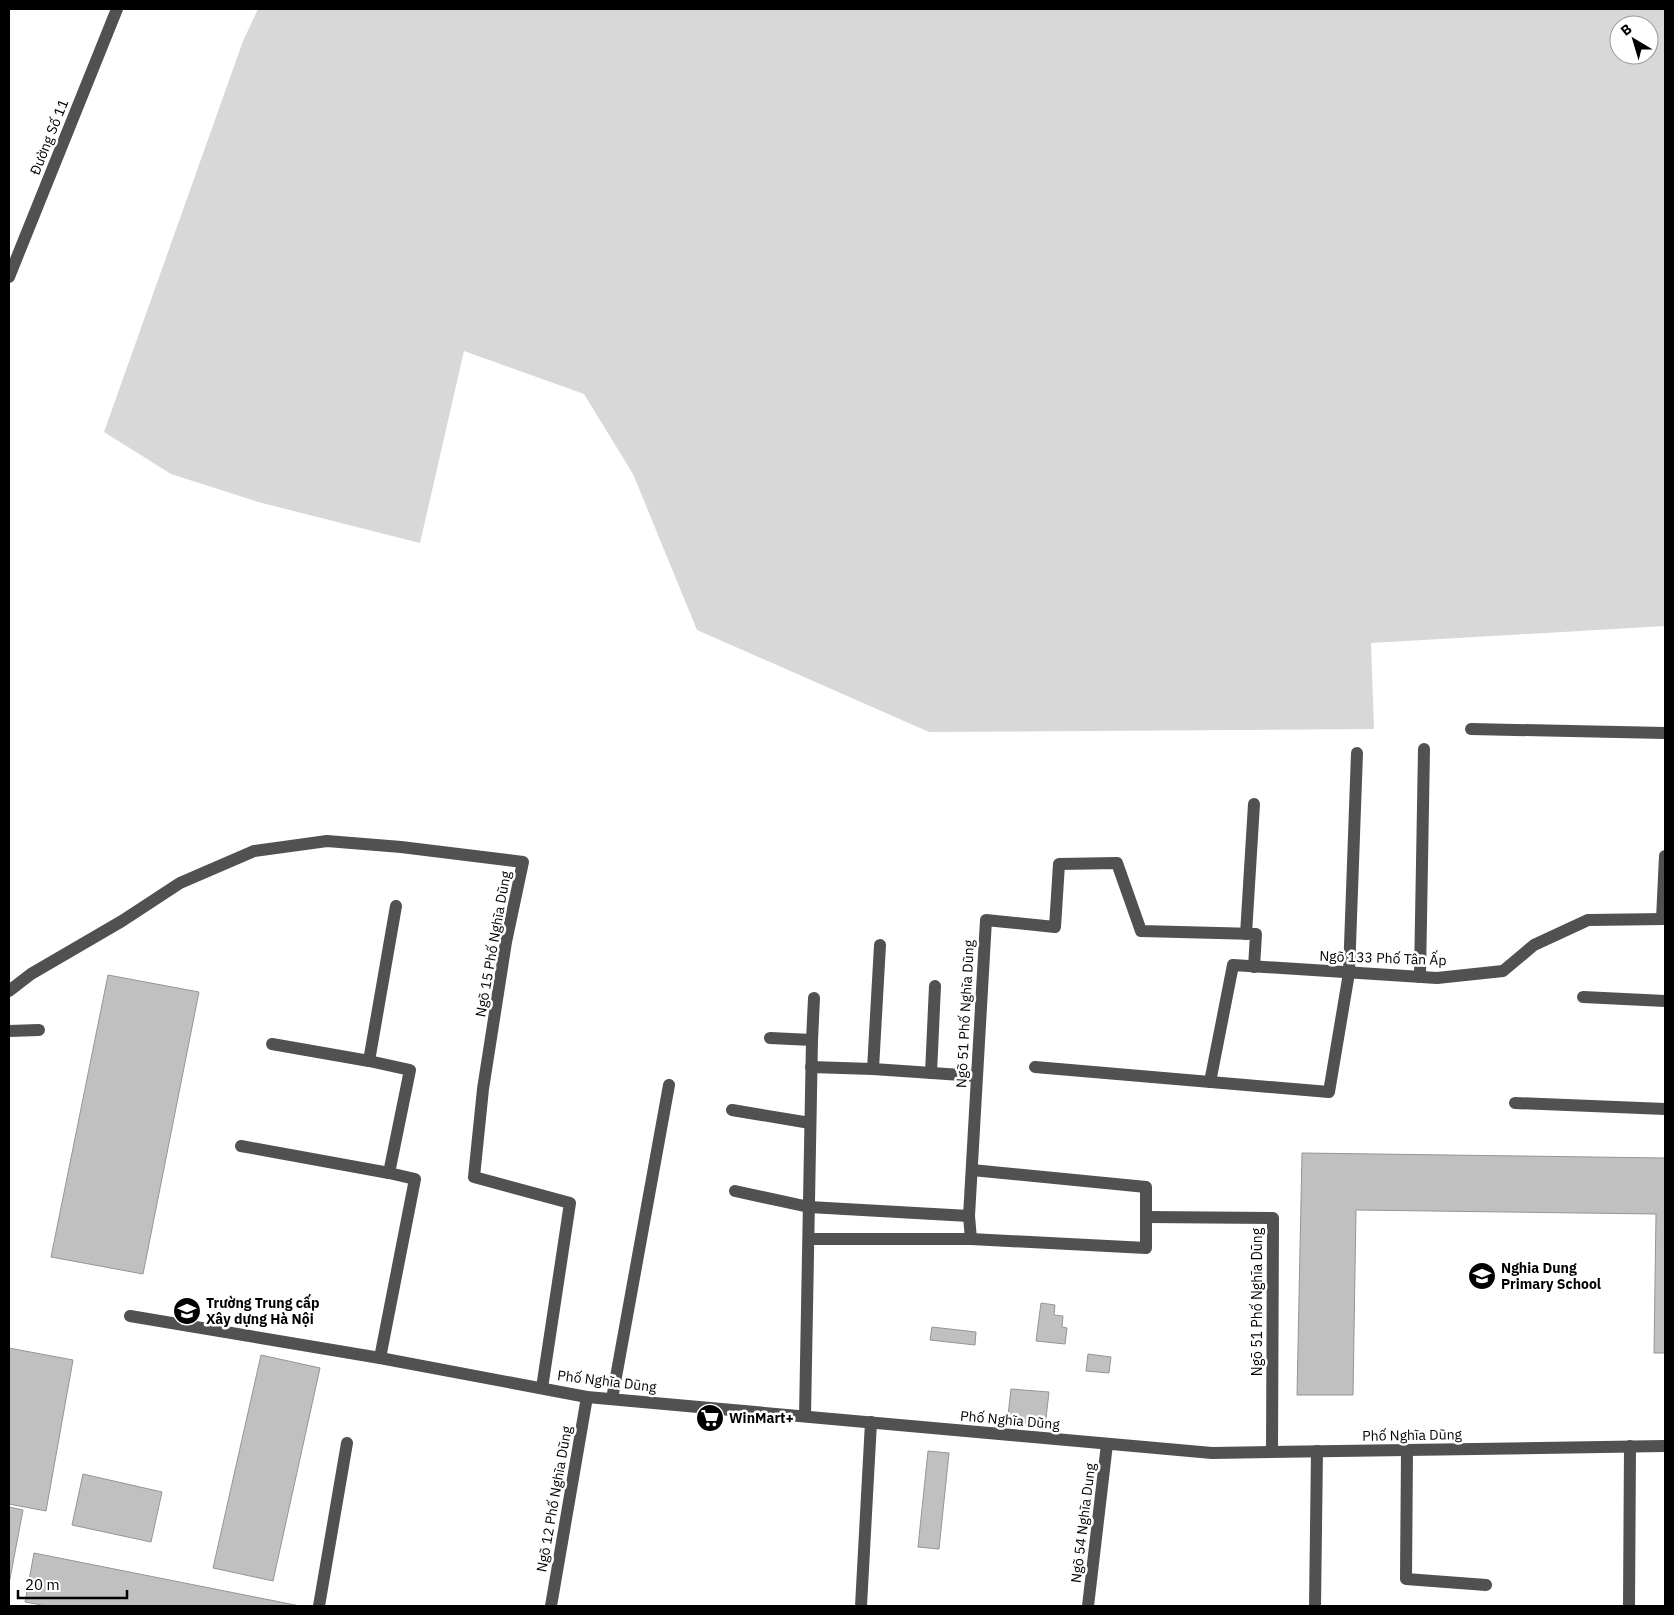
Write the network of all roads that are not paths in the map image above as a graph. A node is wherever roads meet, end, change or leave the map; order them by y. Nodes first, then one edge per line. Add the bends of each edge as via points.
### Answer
1 (117, 9) edge
2 (9, 277) edge
3 (1471, 728) dead end
4 (1665, 734) edge
5 (1424, 749) dead end
6 (1357, 753) dead end
7 (1254, 804) dead end
8 (1665, 856) edge
9 (396, 906) dead end
10 (1664, 919) edge
11 (1246, 934) junction
12 (880, 945) dead end
13 (1254, 967) junction
14 (1350, 973) junction
15 (1420, 977) junction
16 (936, 986) dead end
17 (9, 991) edge
18 (1583, 997) dead end
19 (814, 998) dead end
20 (1665, 1001) edge
21 (39, 1030) dead end
22 (9, 1031) edge
23 (770, 1038) dead end
24 (812, 1040) junction
25 (272, 1044) dead end
26 (369, 1061) junction
27 (812, 1067) junction
28 (1035, 1067) dead end
29 (873, 1069) junction
30 (931, 1073) junction
31 (976, 1076) junction
32 (1210, 1082) junction
33 (669, 1085) dead end
34 (1515, 1103) dead end
35 (1665, 1109) edge
36 (732, 1110) dead end
37 (810, 1123) junction
38 (241, 1146) dead end
39 (972, 1170) junction
40 (389, 1173) junction
41 (735, 1190) dead end
42 (809, 1207) junction
43 (969, 1216) junction
44 (1146, 1217) junction
45 (809, 1239) junction
46 (971, 1239) junction
47 (130, 1316) dead end
48 (380, 1358) junction
49 (542, 1388) junction
50 (587, 1397) junction
51 (612, 1399) junction
52 (805, 1416) junction
53 (871, 1422) junction
54 (347, 1444) dead end
55 (1107, 1444) junction
56 (1630, 1446) junction
57 (1665, 1446) edge
58 (1407, 1450) junction
59 (1317, 1451) junction
60 (1272, 1452) junction
61 (1486, 1585) dead end
62 (318, 1606) edge
63 (551, 1606) edge
64 (861, 1606) edge
65 (1088, 1606) edge
66 (1315, 1606) edge
67 (1630, 1606) edge

1 - 2 street, Đường Số 11
3 - 4 street
5 - 15 street
6 - 14 street
7 - 11 street
8 - 10 street
9 - 26 street
10 - 15 street, Ngõ 133 Phố Tân Ấp via 1588,920 1534,945 1503,971
11 - 13 street via 1256,934
11 - 31 street, Ngõ 51 Phố Nghĩa Dũng via 1141,931 1118,863 1059,864 1055,927 986,920
12 - 29 street
13 - 14 street, Ngõ 133 Phố Tân Ấp
13 - 32 street, Ngõ 133 Phố Tân Ấp via 1233,965
14 - 15 street, Ngõ 133 Phố Tân Ấp
14 - 32 street via 1329,1092
16 - 30 street
17 - 49 street, Ngõ 15 Phố Nghĩa Dũng via 31,974 180,883 254,851 327,841 523,862 506,942 483,1089 474,1177 570,1202
18 - 20 street
19 - 24 street
21 - 22 street
23 - 24 street
24 - 27 street
25 - 26 street
26 - 40 street via 410,1070
27 - 29 street
27 - 37 street
28 - 32 street
29 - 30 street
30 - 31 street
31 - 39 street, Ngõ 51 Phố Nghĩa Dũng
33 - 51 street
34 - 35 street
36 - 37 street
37 - 42 street
38 - 40 street
39 - 43 street, Ngõ 51 Phố Nghĩa Dũng
39 - 44 street via 1146,1187
40 - 48 street via 415,1179
41 - 42 street
42 - 43 street
42 - 45 street
43 - 46 street, Ngõ 51 Phố Nghĩa Dũng
44 - 46 street via 1146,1248
44 - 60 street, Ngõ 51 Phố Nghĩa Dũng via 1273,1218
45 - 46 street
45 - 52 street
47 - 48 street, Phố Nghĩa Dũng
48 - 49 street, Phố Nghĩa Dũng
49 - 50 street, Phố Nghĩa Dũng
50 - 51 street, Phố Nghĩa Dũng
50 - 63 street, Ngõ 12 Phố Nghĩa Dũng
51 - 52 street, Phố Nghĩa Dũng
52 - 53 street, Phố Nghĩa Dũng
53 - 55 street, Phố Nghĩa Dũng
53 - 64 street
54 - 62 street
55 - 60 street, Phố Nghĩa Dũng via 1212,1453
55 - 65 street, Ngõ 54 Nghĩa Dung
56 - 57 street, Phố Nghĩa Dũng
56 - 58 street, Phố Nghĩa Dũng
56 - 67 street
58 - 59 street, Phố Nghĩa Dũng
58 - 61 street via 1406,1579
59 - 60 street, Phố Nghĩa Dũng
59 - 66 street

